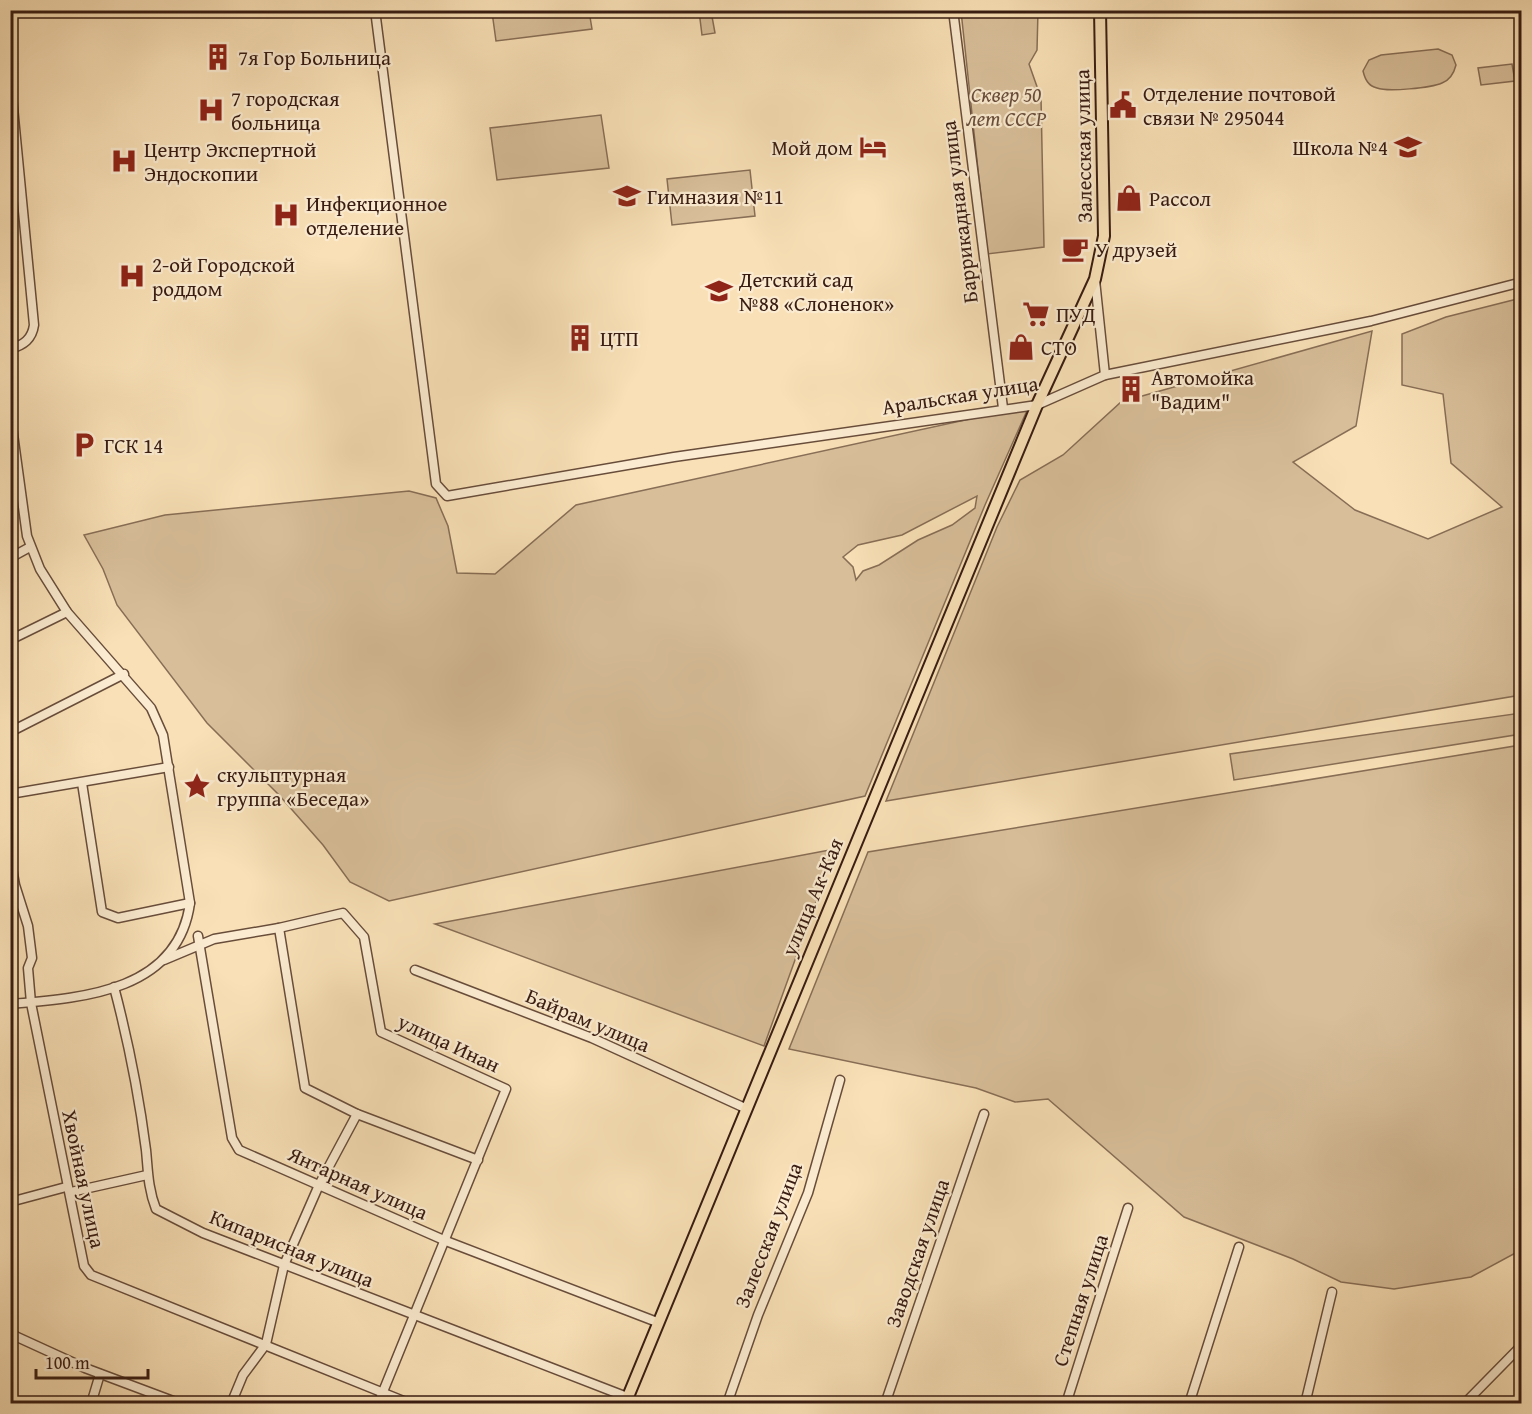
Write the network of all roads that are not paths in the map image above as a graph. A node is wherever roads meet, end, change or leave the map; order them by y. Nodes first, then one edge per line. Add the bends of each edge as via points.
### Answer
1 (375, 10) edge
2 (953, 10) edge
3 (1100, 10) edge
4 (10, 76) edge
5 (15, 174) edge
6 (1095, 279) junction
7 (1521, 282) edge
8 (10, 349) edge
9 (1105, 375) junction
10 (1037, 405) junction
11 (1003, 408) junction
12 (10, 412) edge
13 (14, 471) edge
14 (30, 547) junction
15 (10, 558) edge
16 (66, 612) junction
17 (10, 640) edge
18 (124, 675) junction
19 (10, 732) edge
20 (169, 767) junction
21 (82, 783) junction
22 (10, 794) edge
23 (10, 857) edge
24 (190, 903) junction
25 (279, 928) junction
26 (183, 930) junction
27 (198, 936) junction
28 (214, 939) junction
29 (199, 946) junction
30 (164, 960) junction
31 (415, 970) dead end
32 (114, 987) junction
33 (31, 1003) junction
34 (10, 1004) edge
35 (840, 1080) dead end
36 (745, 1108) junction
37 (357, 1114) junction
38 (984, 1114) dead end
39 (478, 1160) junction
40 (147, 1175) junction
41 (319, 1185) junction
42 (68, 1190) junction
43 (10, 1202) edge
44 (1128, 1208) dead end
45 (446, 1241) junction
46 (1239, 1247) dead end
47 (284, 1265) junction
48 (1332, 1292) dead end
49 (415, 1315) junction
50 (657, 1322) junction
51 (10, 1329) edge
52 (266, 1344) junction
53 (1521, 1345) edge
54 (100, 1374) junction
55 (383, 1391) junction
56 (626, 1400) edge
57 (1309, 1403) edge
58 (91, 1404) edge
59 (181, 1404) edge
60 (231, 1404) edge
61 (378, 1404) edge
62 (411, 1404) edge
63 (727, 1404) edge
64 (885, 1404) edge
65 (1066, 1404) edge
66 (1189, 1404) edge
67 (1464, 1404) edge

1 - 11 street, Аральская улица via 436,484 447,496 674,457
2 - 11 street, Баррикадная улица
3 - 6 main road, Залесская улица via 1104,236
4 - 5 street
5 - 8 street via 34,325 33,334
6 - 9 street, Залесская улица
6 - 10 main road, Залесская улица
7 - 9 street, Аральская улица via 1371,321
9 - 10 street, Аральская улица
10 - 11 street, Аральская улица
10 - 36 main road, улица Ак-Кая
12 - 13 street
13 - 14 street
14 - 15 street
14 - 16 street
16 - 17 street
16 - 18 street
18 - 19 street
18 - 20 street via 158,721
20 - 21 street
20 - 24 street
21 - 22 street
21 - 24 street via 102,912 117,918
23 - 33 street, Хвойная улица via 28,926
24 - 26 street
25 - 28 street
25 - 37 street via 304,1088
25 - 39 street, улица Инан via 343,913 364,937 381,1032 506,1089
26 - 27 street
26 - 30 street
27 - 28 street
27 - 29 street, Янтарная улица
28 - 29 street
29 - 30 street
29 - 41 street, Янтарная улица via 232,1138 239,1150
30 - 32 street
31 - 36 street, Байрам улица via 592,1038
32 - 33 street via 75,999
32 - 40 street, Кипарисная улица via 146,1150
33 - 34 street
33 - 42 street, Хвойная улица
35 - 63 street, Залесская улица via 808,1193
36 - 50 main road, улица Ак-Кая
37 - 39 street
37 - 41 street
38 - 64 street, Заводская улица
39 - 45 street, улица Инан
40 - 42 street
40 - 47 street, Кипарисная улица via 156,1209 203,1233
41 - 45 street, Янтарная улица
41 - 47 street
42 - 43 street
42 - 52 street, Хвойная улица via 84,1266 91,1275
44 - 65 street, Степная улица
45 - 49 street, улица Инан
45 - 50 street, Янтарная улица
46 - 66 street
47 - 49 street, Кипарисная улица
47 - 52 street
48 - 57 street
49 - 55 street, улица Инан
49 - 56 street, Кипарисная улица
50 - 56 main road, улица Ак-Кая
51 - 54 street via 15,1336
52 - 55 street, Хвойная улица
52 - 60 street via 243,1376
53 - 67 street
54 - 58 street
54 - 59 street
55 - 61 street, улица Инан
55 - 62 street, Хвойная улица

